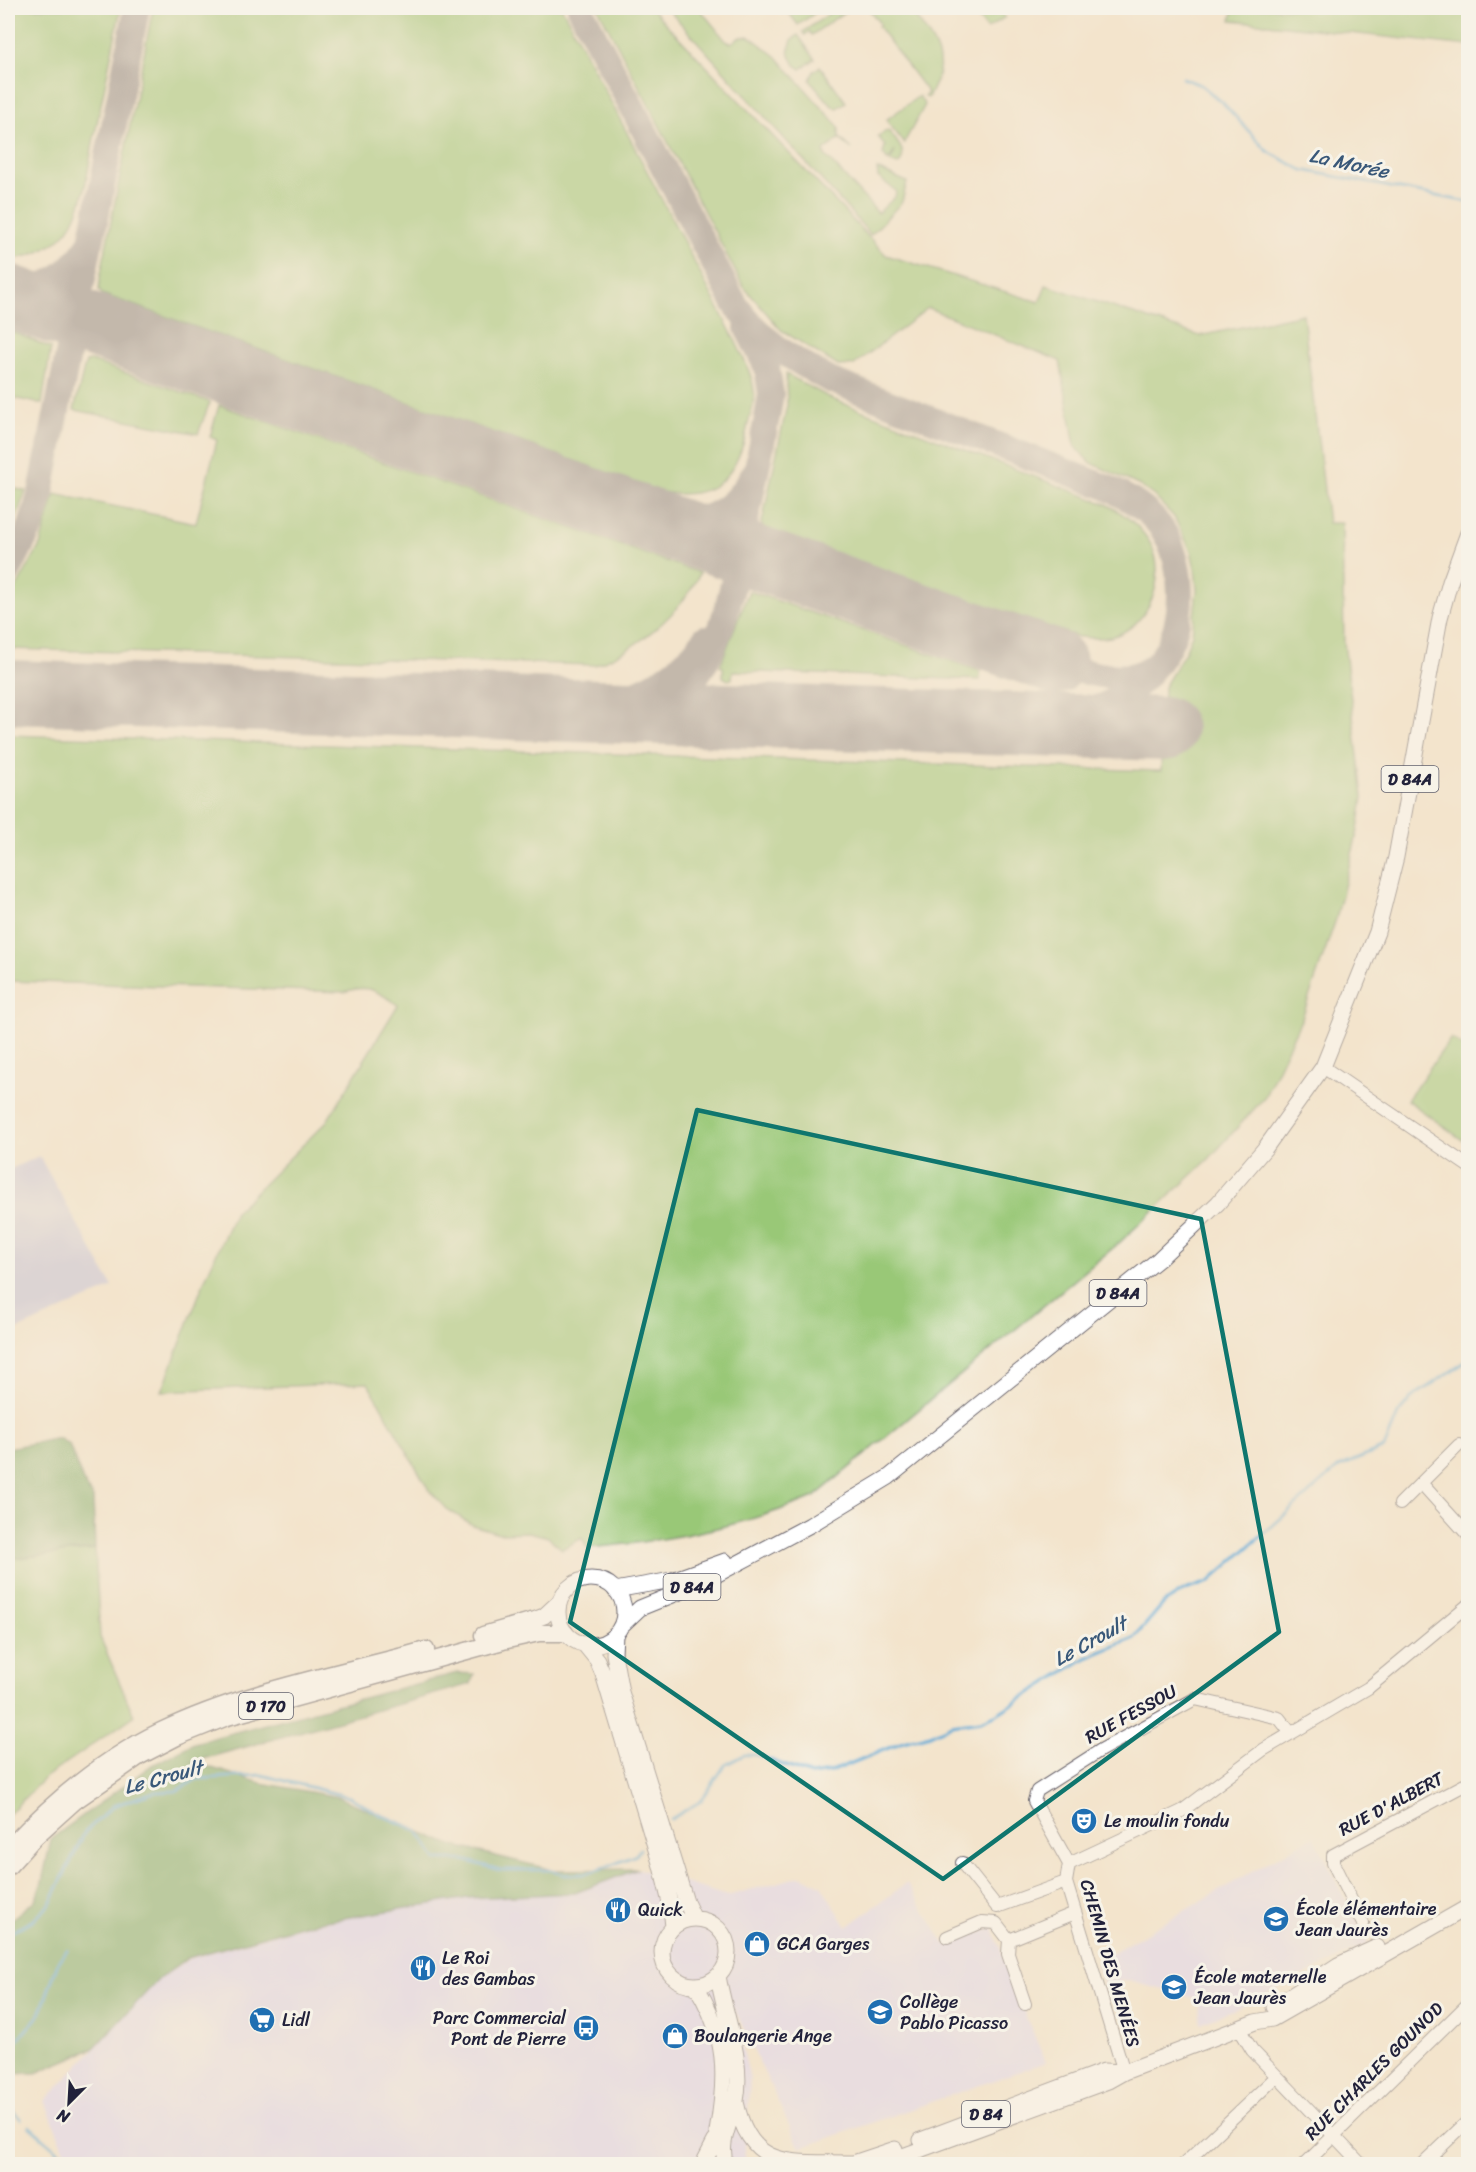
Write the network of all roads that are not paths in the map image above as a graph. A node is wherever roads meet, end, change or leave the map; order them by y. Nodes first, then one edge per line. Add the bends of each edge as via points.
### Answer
1 (1468, 533) edge
2 (1342, 1023) junction
3 (1323, 1067) junction
4 (1298, 1102) junction
5 (1468, 1166) edge
6 (1459, 1445) dead end
7 (1422, 1484) junction
8 (1400, 1504) dead end
9 (1468, 1535) edge
10 (765, 1548) junction
11 (615, 1590) junction
12 (559, 1602) junction
13 (1468, 1605) edge
14 (531, 1621) joint
15 (618, 1630) junction
16 (565, 1633) junction
17 (584, 1644) junction
18 (1290, 1732) junction
19 (1468, 1783) edge
20 (1034, 1801) joint
21 (8, 1849) edge
22 (962, 1863) dead end
23 (1069, 1864) junction
24 (8, 1867) edge
25 (1066, 1881) junction
26 (1468, 1895) edge
27 (1468, 1906) edge
28 (1075, 1913) junction
29 (694, 1919) junction
30 (1364, 1924) dead end
31 (673, 1927) junction
32 (946, 1937) dead end
33 (1009, 1940) junction
34 (718, 1976) junction
35 (696, 1986) junction
36 (1025, 2004) dead end
37 (1468, 2004) edge
38 (1255, 2022) junction
39 (1240, 2030) junction
40 (1124, 2072) junction
41 (1277, 2076) junction
42 (736, 2101) junction
43 (1468, 2121) edge
44 (1334, 2137) junction
45 (715, 2141) junction
46 (890, 2163) edge
47 (703, 2164) edge
48 (717, 2164) edge
49 (726, 2164) edge
50 (851, 2164) edge
51 (1184, 2164) edge
52 (1305, 2164) edge
53 (1361, 2164) edge
54 (1423, 2164) edge

1 - 2 main road, D 84A via 1440,618 1386,900
2 - 3 main road, D 84A
2 - 4 main road, D 84A
3 - 4 main road, D 84A
3 - 5 street
4 - 10 main road, D 84A via 1218,1203 1159,1259 889,1477
6 - 7 street
7 - 8 street
7 - 9 street
10 - 11 main road, D 84A via 672,1580
10 - 15 main road, D 84A via 697,1585 640,1608
11 - 12 main road via 598,1579 578,1581 563,1593
11 - 15 main road via 624,1607
12 - 14 main road, D 170 via 544,1616
12 - 16 main road via 558,1613
13 - 18 street via 1368,1688
14 - 21 highway, D 170 via 257,1695 195,1716 100,1767 50,1806
15 - 17 main road via 601,1643
15 - 29 main road via 614,1654 621,1692
16 - 17 main road
16 - 24 highway, D 170 via 503,1641 206,1725 140,1756 104,1780 48,1825
17 - 31 main road via 603,1674 661,1866
18 - 20 street, RUE FESSOU via 1279,1718 1196,1699 1101,1750 1037,1791
18 - 23 street via 1182,1811
19 - 30 street, RUE D'ALBERT via 1333,1855 1333,1863
20 - 23 street, CHEMIN DES MENÉES
22 - 25 street via 997,1907
23 - 25 street, CHEMIN DES MENÉES
25 - 28 street, CHEMIN DES MENÉES
26 - 38 main road, D 84 via 1302,1986
27 - 38 main road, D 84 via 1272,2019
28 - 33 street
28 - 40 street, CHEMIN DES MENÉES
29 - 31 main road
29 - 34 main road via 709,1922 723,1935 728,1957
31 - 35 main road via 662,1948 664,1965 674,1978
32 - 33 street via 982,1922 996,1923
33 - 36 street via 1008,1954
34 - 35 main road
34 - 42 main road via 737,2060
35 - 45 main road via 709,2008 723,2049 724,2093
37 - 44 street, RUE CHARLES GOUNOD
38 - 39 main road, D 84
39 - 40 main road, D 84
39 - 41 street
40 - 46 main road, D 84
40 - 50 main road, D 84 via 1104,2071
41 - 44 street
41 - 51 street
42 - 49 main road via 724,2141
42 - 50 main road via 741,2126 760,2153 777,2161
43 - 54 street
44 - 52 street, RUE CHARLES GOUNOD
44 - 53 street
45 - 47 main road
45 - 48 main road

